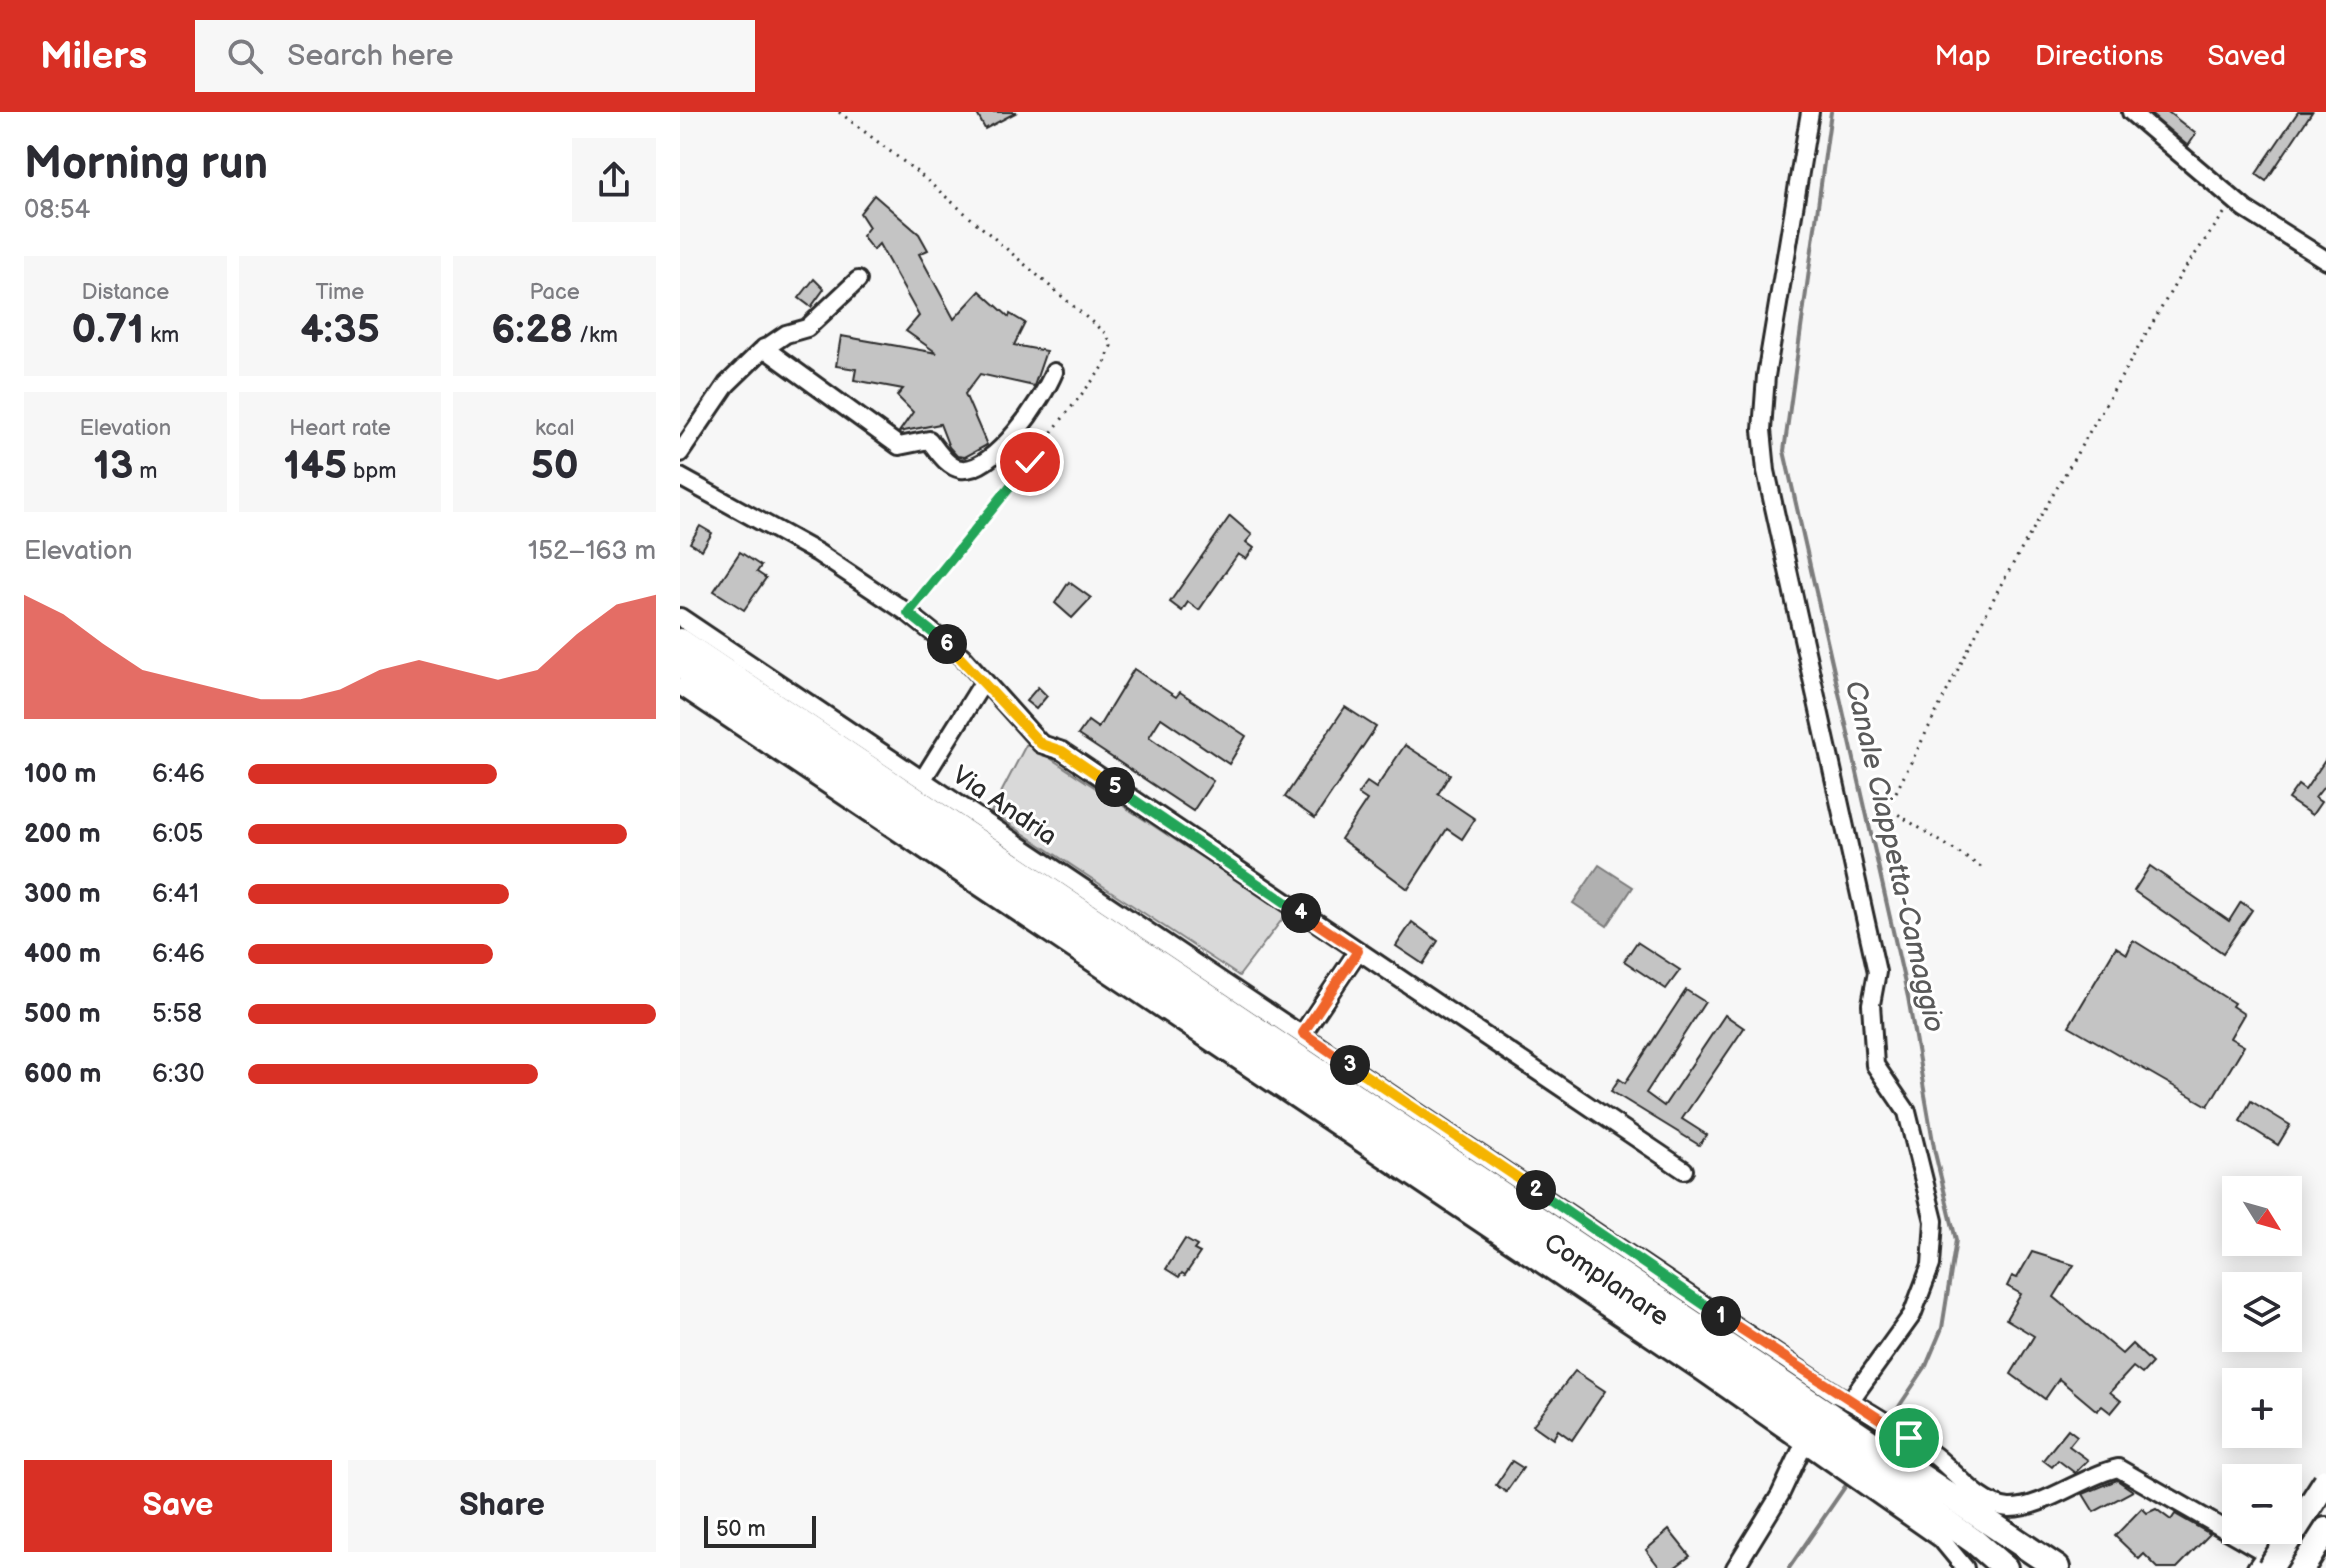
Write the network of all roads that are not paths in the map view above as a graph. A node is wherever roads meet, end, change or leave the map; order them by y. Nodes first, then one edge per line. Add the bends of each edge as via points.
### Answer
1 (1810, 112) edge
2 (2131, 112) edge
3 (2326, 260) edge
4 (858, 280) dead end
5 (764, 348) junction
6 (1054, 372) dead end
7 (680, 453) edge
8 (680, 477) edge
9 (680, 617) edge
10 (680, 641) edge
11 (680, 664) edge
12 (984, 681) junction
13 (680, 686) edge
14 (923, 779) junction
15 (1358, 951) junction
16 (1303, 1033) junction
17 (1684, 1170) dead end
18 (1850, 1401) junction
19 (1804, 1444) junction
20 (1860, 1447) junction
21 (1884, 1476) junction
22 (2326, 1481) edge
23 (2326, 1530) edge
24 (2269, 1560) edge
25 (1735, 1568) edge
26 (1965, 1568) edge
27 (2005, 1568) edge
28 (2057, 1568) edge
29 (2256, 1568) edge
30 (2292, 1568) edge
31 (2302, 1568) edge

1 - 18 street via 1766,376 1766,471 1877,972 1871,1004 1875,1065 1907,1112 1934,1221 1931,1265 1912,1315
2 - 3 street via 2234,199
4 - 5 street via 807,328
5 - 6 street via 899,446 929,440 959,469 978,467 995,455 1046,392
5 - 7 street via 727,384
8 - 12 street via 818,553 908,613
9 - 14 street, Via Andria
10 - 20 highway
11 - 20 highway via 1737,1375
12 - 14 street
12 - 15 street via 1041,744 1062,751
13 - 19 street, Complanare
14 - 16 street, Via Andria
15 - 16 street
15 - 17 street
16 - 18 street, Complanare
18 - 20 street, Complanare
19 - 20 street, Complanare
19 - 25 street
20 - 21 highway
20 - 24 street, Complanare via 1909,1438 1985,1499 2007,1508 2118,1468
21 - 26 street
21 - 27 highway
21 - 28 highway
22 - 24 highway, bridge
23 - 31 highway
24 - 29 street
24 - 30 street, Complanare

